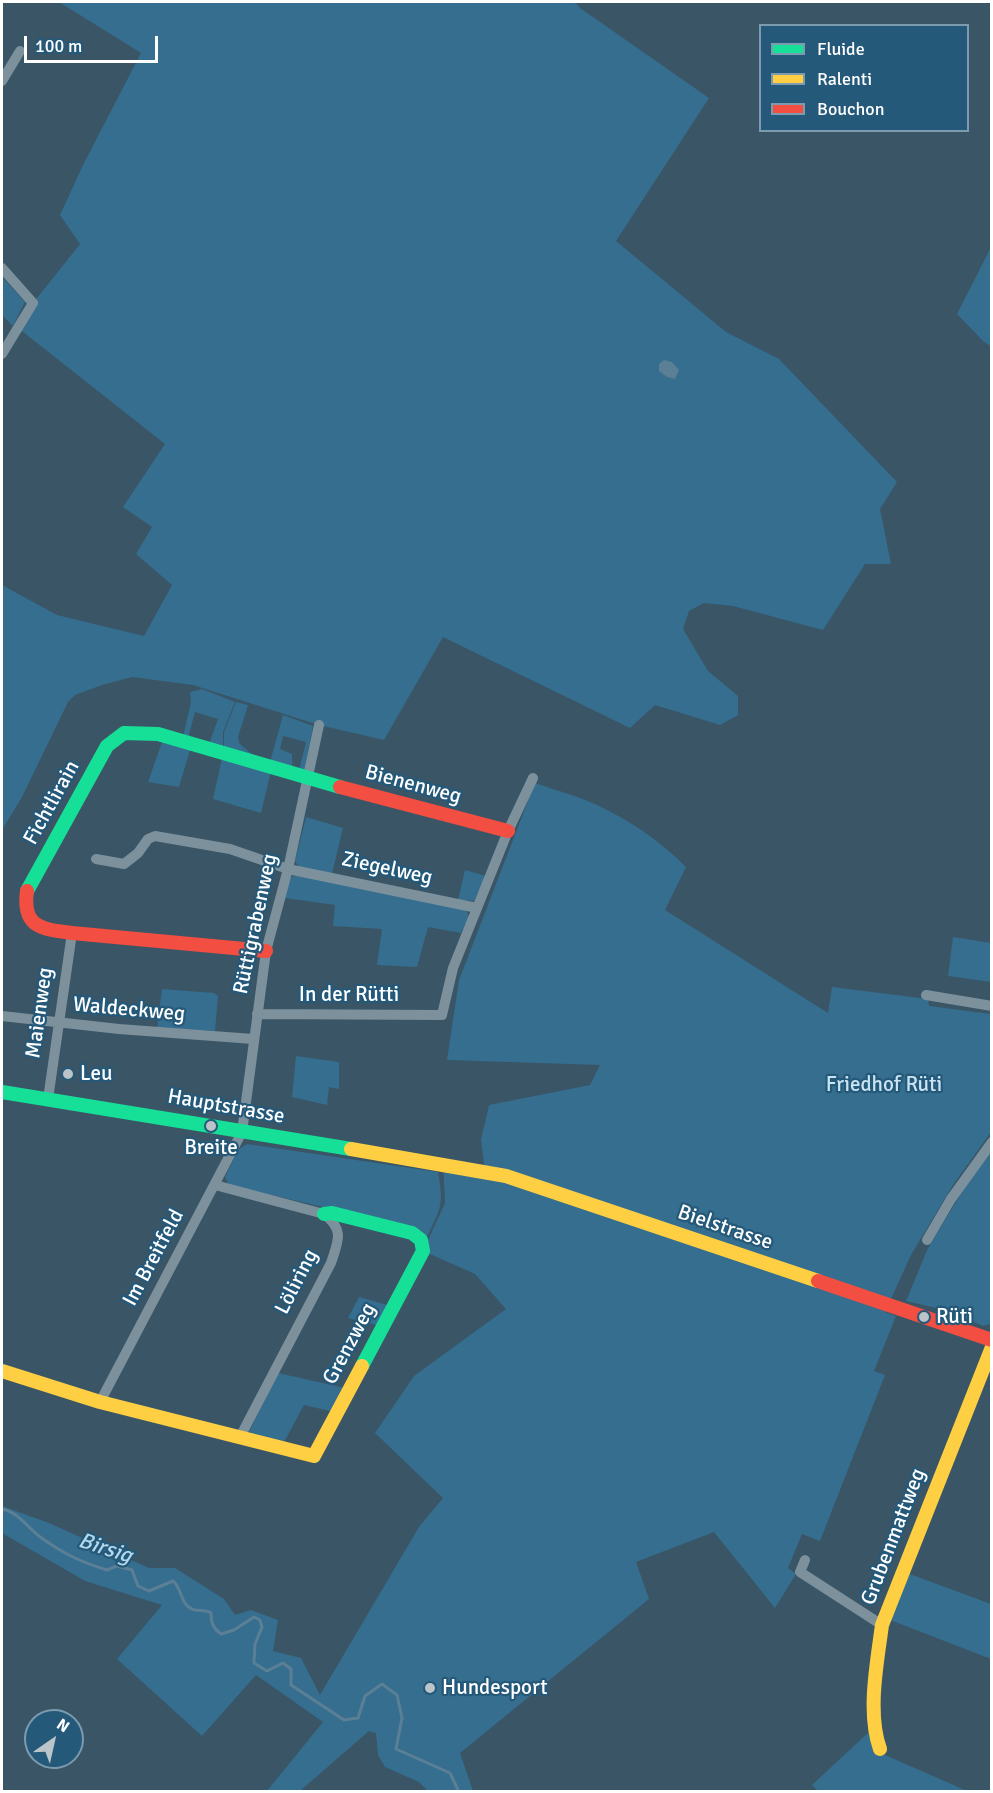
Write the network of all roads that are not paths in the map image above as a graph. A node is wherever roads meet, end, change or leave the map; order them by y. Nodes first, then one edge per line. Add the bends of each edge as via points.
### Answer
1 (20, 51) dead end
2 (2, 81) edge
3 (2, 267) edge
4 (2, 354) edge
5 (319, 725) dead end
6 (533, 778) dead end
7 (308, 779) junction
8 (508, 831) junction
9 (96, 859) dead end
10 (288, 869) junction
11 (477, 908) junction
12 (72, 933) junction
13 (266, 951) junction
14 (926, 995) dead end
15 (992, 1005) edge
16 (257, 1014) junction
17 (2, 1016) edge
18 (58, 1023) junction
19 (253, 1039) junction
20 (2, 1092) edge
21 (48, 1099) junction
22 (242, 1132) junction
23 (992, 1142) edge
24 (443, 1164) joint
25 (215, 1185) junction
26 (324, 1214) junction
27 (927, 1240) dead end
28 (992, 1340) edge
29 (992, 1347) edge
30 (2, 1371) edge
31 (100, 1402) junction
32 (240, 1437) junction
33 (805, 1560) dead end
34 (882, 1625) junction
35 (880, 1749) dead end

1 - 2 street
3 - 4 street via 33,303
5 - 7 street, Rüttigrabenweg
6 - 8 street
7 - 8 street, Bienenweg
7 - 10 street, Rüttigrabenweg
7 - 12 street, Fichtlirain via 158,734 124,733 107,746 27,892 26,915 31,923 41,929
8 - 11 street
9 - 10 street, Ziegelweg via 124,864 155,836 237,851
10 - 11 street, Ziegelweg
10 - 13 street, Rüttigrabenweg
11 - 16 street, In der Rütti via 453,968 442,1015
12 - 13 street, Fichtlirain
12 - 18 street, Maienweg
13 - 16 street, Rüttigrabenweg
14 - 15 street
16 - 19 street, Rüttigrabenweg
17 - 18 street, Waldeckweg
18 - 19 street, Waldeckweg
18 - 21 street, Maienweg
19 - 22 street, Rüttigrabenweg
20 - 21 street, Hauptstrasse
21 - 22 street, Hauptstrasse
22 - 24 street, Hauptstrasse
22 - 25 street, Im Breitfeld
23 - 27 street
24 - 28 street, Bielstrasse via 506,1176
25 - 26 street
25 - 31 street, Im Breitfeld
26 - 32 street, Löliring via 338,1230 331,1263
26 - 32 street, Grenzweg via 412,1233 421,1240 423,1251 314,1456
29 - 34 street, Grubenmattweg
30 - 31 street
31 - 32 street
33 - 34 street via 800,1572
34 - 35 street, Grubenmattweg via 874,1732

